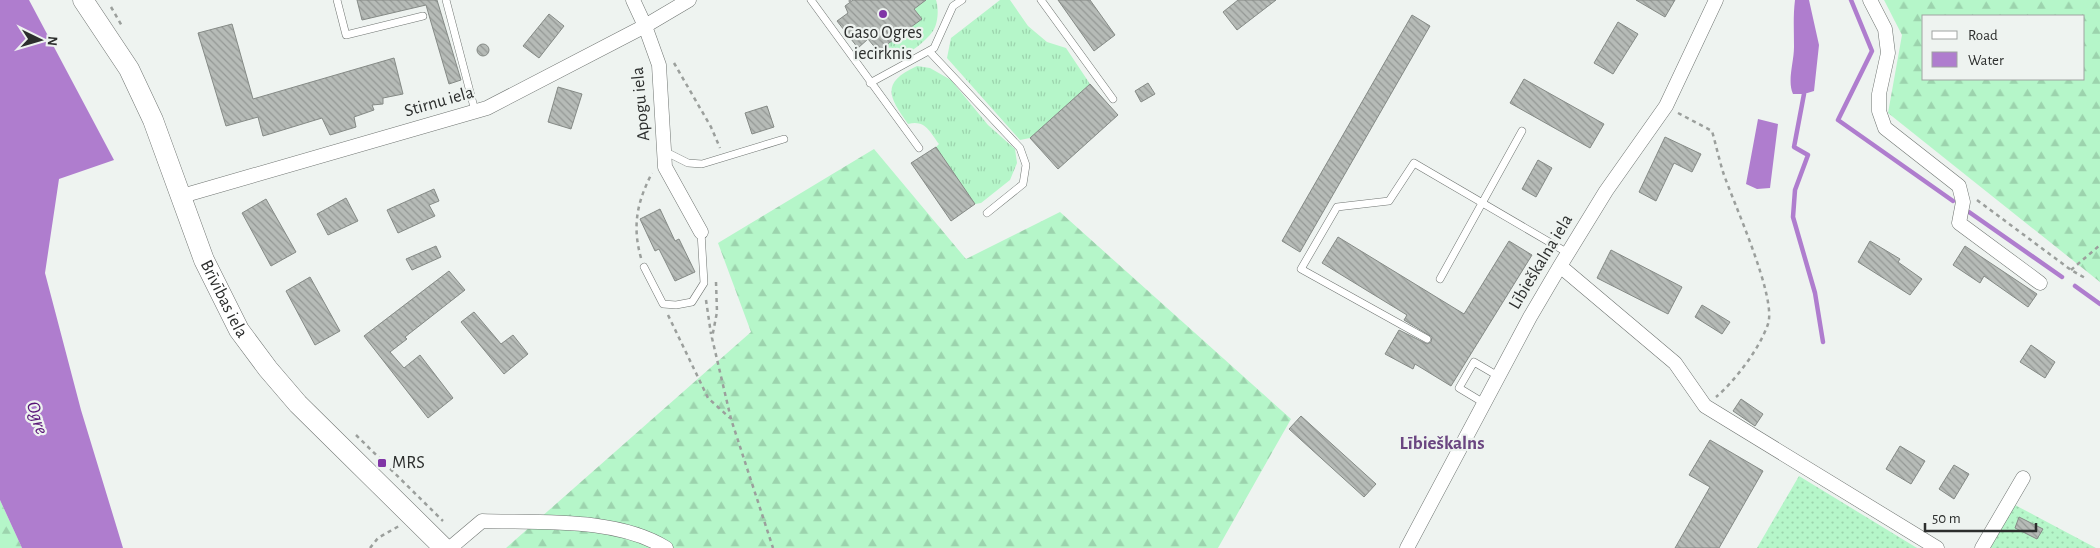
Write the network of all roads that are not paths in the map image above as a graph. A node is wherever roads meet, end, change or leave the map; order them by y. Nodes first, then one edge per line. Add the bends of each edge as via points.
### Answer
1 (83, 0) edge
2 (337, 0) edge
3 (446, 0) edge
4 (633, 0) edge
5 (689, 0) edge
6 (811, 0) edge
7 (962, 0) edge
8 (1041, 0) edge
9 (1716, 0) edge
10 (1870, 0) edge
11 (423, 16) dead end
12 (645, 26) junction
13 (929, 51) junction
14 (870, 82) junction
15 (1113, 99) dead end
16 (476, 111) junction
17 (1522, 131) dead end
18 (784, 139) dead end
19 (919, 148) dead end
20 (663, 151) junction
21 (182, 196) junction
22 (1482, 203) junction
23 (987, 213) dead end
24 (701, 232) joint
25 (1568, 253) junction
26 (1560, 266) junction
27 (644, 267) road end
28 (1440, 279) dead end
29 (2040, 283) dead end
30 (1427, 339) dead end
31 (1498, 376) junction
32 (1484, 403) junction
33 (2023, 478) dead end
34 (452, 545) edge
35 (666, 548) edge
36 (1407, 548) edge
37 (1937, 548) edge
38 (1982, 548) edge

1 - 21 main road, Brīvības iela via 129,69 153,120
2 - 11 lane via 346,35
3 - 16 lane
4 - 12 street, Apogu iela
5 - 12 street, Stirnu iela
6 - 14 lane
7 - 13 lane via 953,6 934,48
8 - 15 lane
9 - 25 street, Lībieškalna iela via 1666,106 1606,191
10 - 29 street via 1884,29 1888,54 1879,94 1884,128 1959,186 1963,202 1959,223
12 - 16 street, Stirnu iela
12 - 20 street, Apogu iela via 659,65
13 - 14 lane
13 - 23 lane via 1020,148 1026,165 1023,184
14 - 19 lane
16 - 21 street, Stirnu iela
17 - 22 lane
18 - 20 lane, Apogu iela via 702,164 688,163
20 - 24 street, Apogu iela via 665,167
21 - 34 main road, Brīvības iela via 204,260 239,330 262,362 298,404 413,518
22 - 25 lane
22 - 28 lane
22 - 30 lane via 1414,163 1389,200 1337,207 1301,269
24 - 27 lane via 704,283 692,302 663,304
25 - 26 street, Lībieškalna iela
26 - 31 street, Lībieškalna iela
26 - 37 street via 1675,363 1705,406
31 - 32 street, Lībieškalna iela
31 - 32 lane via 1474,362 1459,388
32 - 36 street, Lībieškalna iela
33 - 38 street
34 - 35 street via 482,521 597,525 649,538

